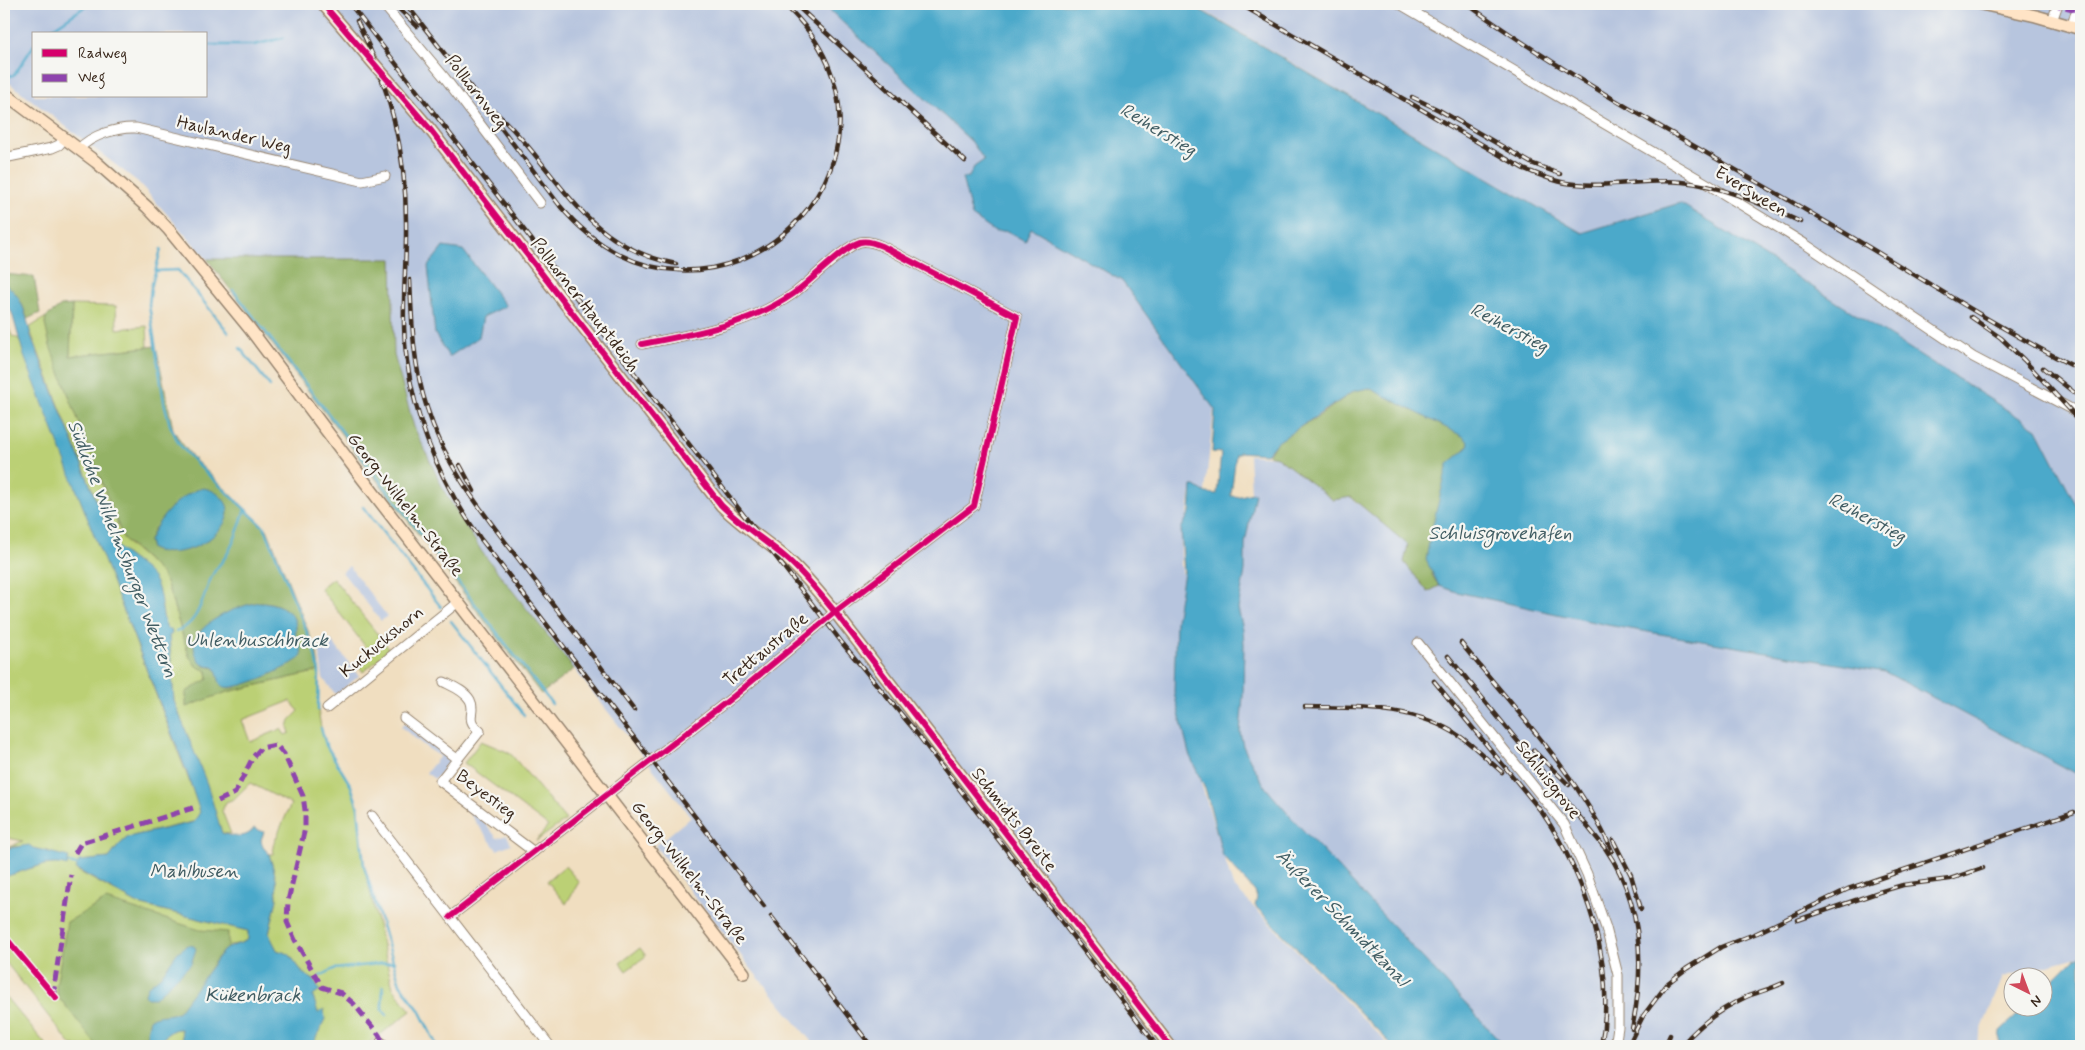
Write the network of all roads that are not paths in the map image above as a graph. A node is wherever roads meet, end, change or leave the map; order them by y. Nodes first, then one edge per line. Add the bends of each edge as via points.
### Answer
1 (323, 4) edge
2 (383, 4) edge
3 (1400, 4) edge
4 (1981, 4) edge
5 (2058, 4) edge
6 (2078, 4) edge
7 (2052, 21) junction
8 (2077, 28) edge
9 (4, 93) edge
10 (65, 138) junction
11 (79, 149) junction
12 (4, 158) edge
13 (385, 176) dead end
14 (540, 203) dead end
15 (642, 344) dead end
16 (2081, 414) edge
17 (458, 602) junction
18 (835, 612) junction
19 (1418, 643) dead end
20 (444, 682) dead end
21 (327, 708) dead end
22 (404, 718) dead end
23 (457, 759) junction
24 (607, 796) junction
25 (372, 816) dead end
26 (534, 852) junction
27 (450, 917) junction
28 (744, 973) dead end
29 (550, 1046) edge
30 (1170, 1046) edge
31 (1615, 1046) edge

1 - 18 main road, Pollhorner Hauptdeich via 430,128 721,505 749,531 785,557
2 - 14 street, Pollhornweg via 445,78
3 - 16 street, Eversween via 1781,229 1972,357
4 - 7 main road
5 - 7 street
6 - 8 street
7 - 8 main road
9 - 10 main road, Georg-Wilhelm-Straße
10 - 11 main road, Georg-Wilhelm-Straße
10 - 12 street via 52,148
11 - 13 street, Haulander Weg via 90,139 136,128 362,181
11 - 17 main road, Georg-Wilhelm-Straße via 147,207 210,279
15 - 18 street, Trettaustraße via 715,330 760,313 794,293 852,246 864,241 882,246 1017,317 974,506
17 - 21 street, Kuckuckshorn
17 - 24 main road, Georg-Wilhelm-Straße
18 - 24 street, Trettaustraße
18 - 30 main road, Schmidts Breite
19 - 31 street, Schluisgrove via 1564,824 1587,874 1618,974
20 - 23 street, Beyestieg via 470,699 472,725 480,731
22 - 23 street, Beyestieg
23 - 26 street, Beyestieg via 440,781
24 - 26 street, Trettaustraße
24 - 28 main road, Georg-Wilhelm-Straße
25 - 27 street
26 - 27 street, Trettaustraße
27 - 29 street

